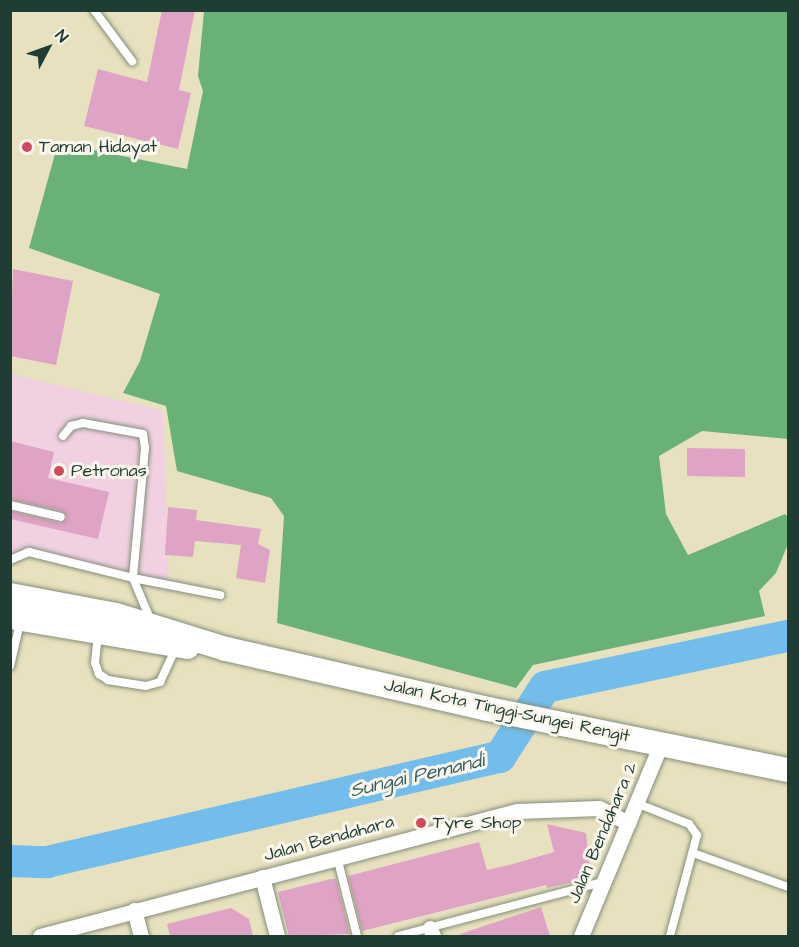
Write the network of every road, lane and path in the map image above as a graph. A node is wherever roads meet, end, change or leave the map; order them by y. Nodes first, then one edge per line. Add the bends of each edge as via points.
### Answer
1 (94, 10) edge
2 (132, 61) dead end
3 (63, 436) dead end
4 (10, 505) edge
5 (61, 517) dead end
6 (10, 560) edge
7 (132, 578) junction
8 (220, 594) dead end
9 (10, 595) edge
10 (16, 618) edge
11 (153, 625) junction
12 (98, 633) junction
13 (177, 647) junction
14 (226, 649) junction
15 (10, 666) edge
16 (661, 744) junction
17 (789, 770) edge
18 (636, 803) junction
19 (628, 823) junction
20 (693, 853) junction
21 (337, 857) junction
22 (262, 877) junction
23 (603, 882) junction
24 (789, 887) edge
25 (134, 910) junction
26 (431, 932) edge
27 (40, 936) edge
28 (141, 936) edge
29 (277, 936) edge
30 (357, 936) edge
31 (398, 936) edge
32 (581, 936) edge
33 (670, 936) edge

1 - 2 lane
3 - 7 lane via 71,426 83,423 133,429 144,436
4 - 5 lane
6 - 7 lane via 29,552
7 - 8 lane
7 - 11 lane
9 - 11 main road
10 - 12 main road
10 - 15 lane
11 - 14 main road
12 - 13 main road
12 - 13 lane via 95,663 99,674 108,680 146,687 160,682
13 - 14 main road
14 - 16 main road, Jalan Kota Tinggi-Sungei Rengit
16 - 17 main road, Jalan Kota Tinggi-Sungei Rengit
16 - 18 street, Jalan Bendahara 2
18 - 19 street, Jalan Bendahara 2
18 - 20 lane via 692,827 697,835
19 - 21 street, Jalan Bendahara via 600,808 517,811
19 - 23 street, Jalan Bendahara 2
20 - 24 lane
20 - 33 lane
21 - 22 street, Jalan Bendahara
21 - 30 lane
22 - 25 street, Jalan Bendahara
22 - 29 street
23 - 26 lane
23 - 32 street, Jalan Bendahara 2
25 - 27 street, Jalan Bendahara
25 - 28 street
26 - 31 lane

